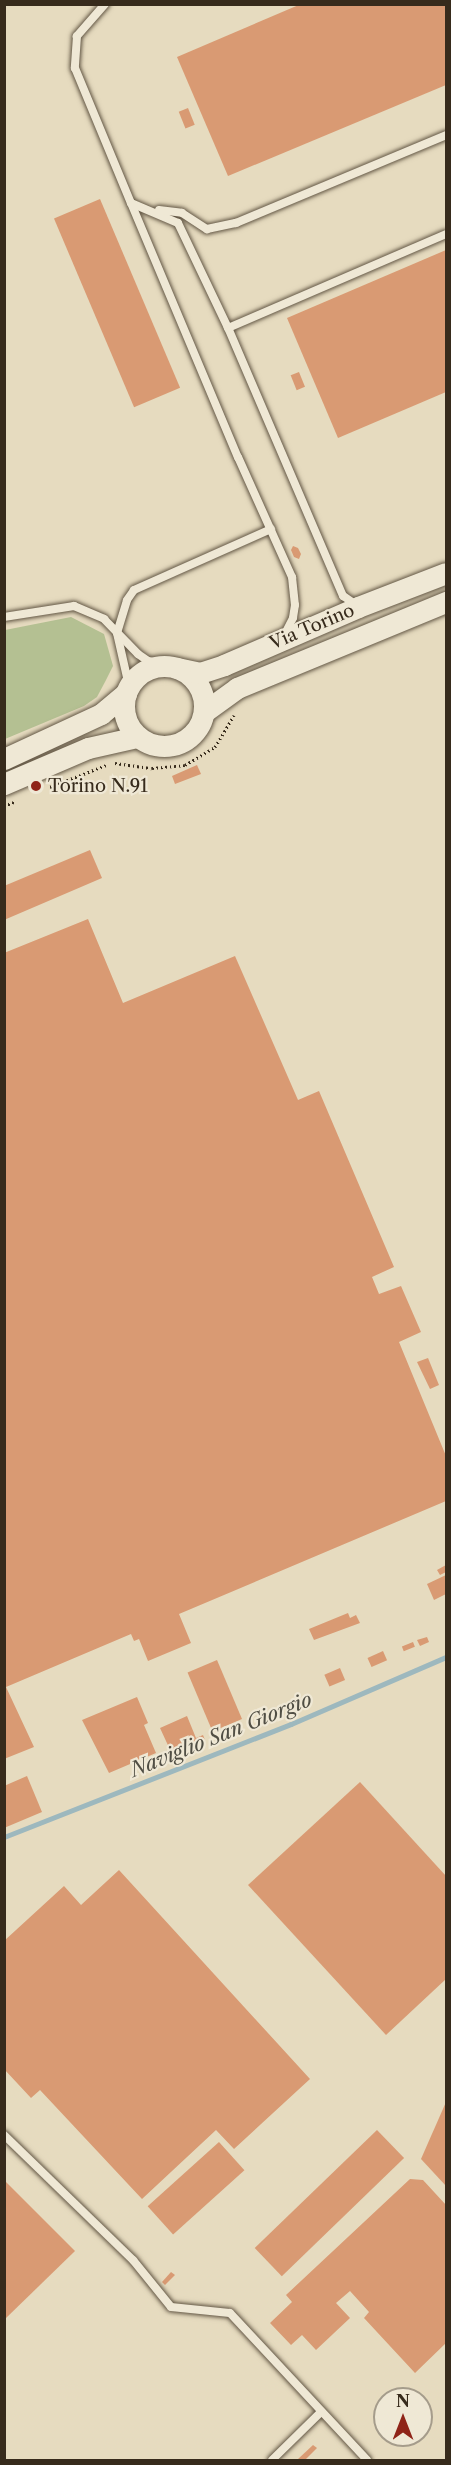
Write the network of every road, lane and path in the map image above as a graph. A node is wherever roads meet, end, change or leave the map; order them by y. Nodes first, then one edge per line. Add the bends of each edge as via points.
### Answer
1 (105, 4) edge
2 (447, 135) edge
3 (131, 203) junction
4 (152, 210) junction
5 (447, 234) edge
6 (228, 328) junction
7 (271, 529) junction
8 (447, 573) edge
9 (447, 602) edge
10 (358, 607) junction
11 (4, 617) edge
12 (117, 633) junction
13 (282, 640) junction
14 (173, 667) junction
15 (127, 690) junction
16 (204, 712) junction
17 (137, 737) junction
18 (4, 759) edge
19 (4, 784) edge
20 (4, 2135) edge
21 (321, 2412) junction
22 (272, 2460) edge
23 (366, 2460) edge

1 - 3 lane via 77,36 75,68
2 - 4 lane via 236,222 207,229 182,213
3 - 4 lane
3 - 7 lane
4 - 6 lane via 178,223
5 - 6 lane
6 - 10 lane via 343,596
7 - 12 lane via 134,590
7 - 13 lane via 295,592 293,618
8 - 10 main road, Via Torino
9 - 16 main road, Via Torino via 237,688
10 - 13 main road, Via Torino
11 - 12 lane via 74,606 104,619
12 - 14 lane via 148,661
12 - 15 lane
13 - 14 main road, Via Torino via 200,673
14 - 15 main road via 149,669 136,676
14 - 16 main road via 186,672 199,685
15 - 17 main road via 125,718
15 - 18 main road via 101,714
16 - 17 main road via 193,734 176,745 152,745
17 - 19 main road via 88,748
20 - 21 lane via 133,2260 171,2307 230,2313
21 - 22 lane
21 - 23 lane

